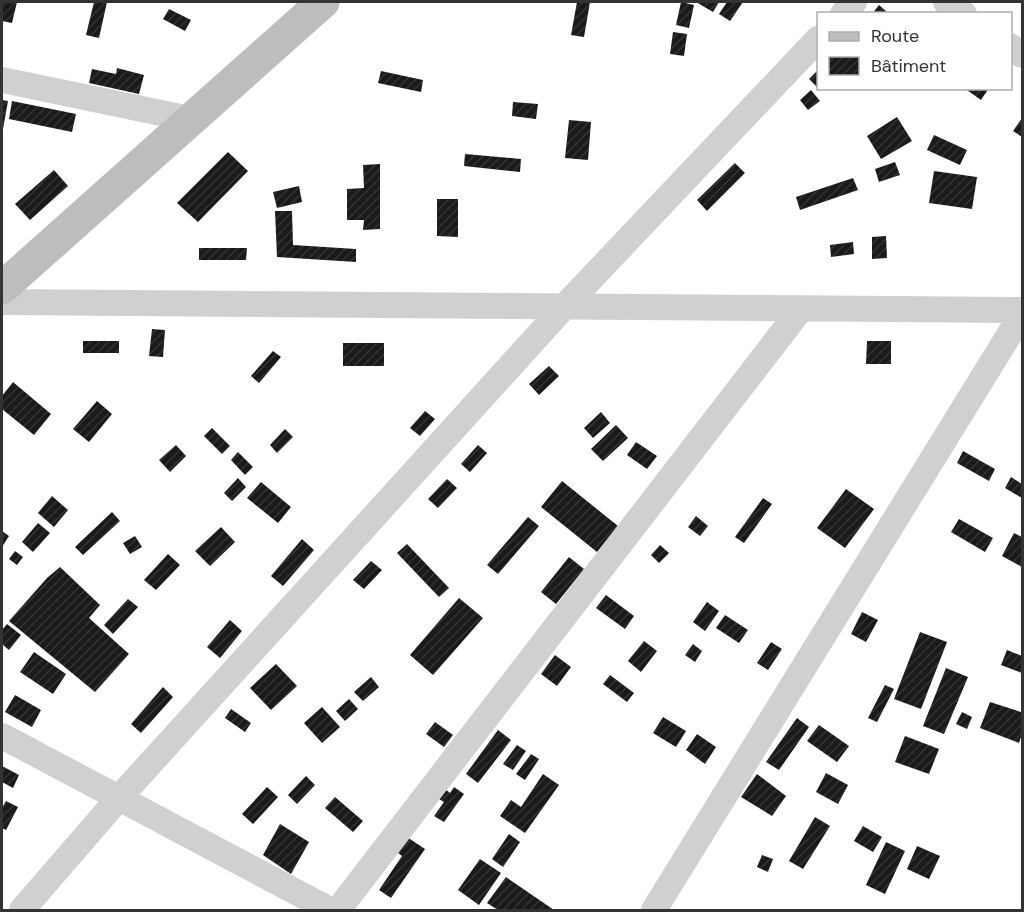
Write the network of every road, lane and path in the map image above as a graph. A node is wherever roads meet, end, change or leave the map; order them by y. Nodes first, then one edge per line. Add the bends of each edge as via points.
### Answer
1 (323, 2) edge
2 (946, 2) edge
3 (961, 12) edge
4 (817, 41) edge
5 (2, 80) edge
6 (190, 120) junction
7 (2, 288) edge
8 (2, 302) edge
9 (562, 308) junction
10 (800, 310) junction
11 (1023, 312) edge
12 (2, 736) edge
13 (118, 799) junction
14 (22, 910) edge
15 (330, 910) edge
16 (338, 910) edge
17 (654, 910) edge

1 - 6 street
2 - 3 street
4 - 9 street
5 - 6 street
6 - 7 street
8 - 9 street
9 - 10 street
9 - 13 street
10 - 11 street
10 - 16 street
11 - 17 street
12 - 13 street
13 - 14 street
13 - 15 street

